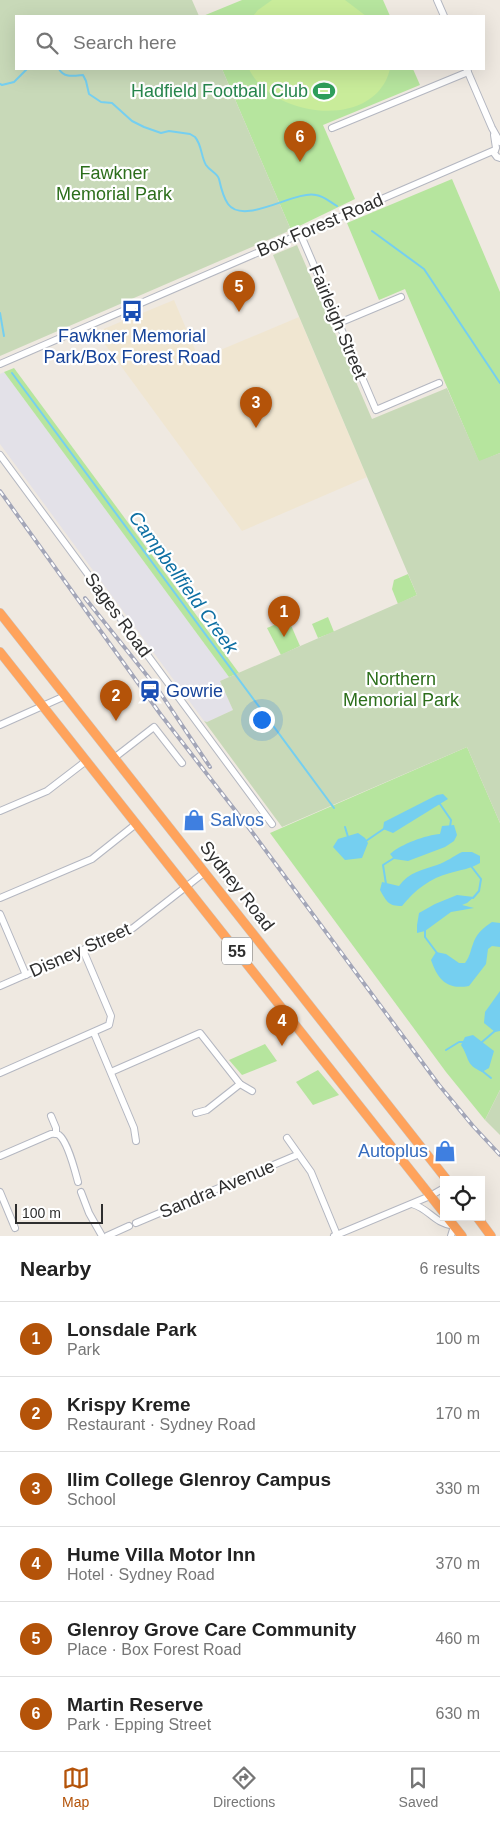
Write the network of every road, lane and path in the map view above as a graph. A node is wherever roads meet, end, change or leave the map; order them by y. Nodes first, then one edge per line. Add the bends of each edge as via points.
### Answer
1 (437, 0) edge
2 (444, 15) edge
3 (467, 70) edge
4 (332, 128) dead end
5 (498, 152) edge
6 (300, 234) junction
7 (401, 297) dead end
8 (339, 323) junction
9 (0, 364) edge
10 (439, 383) dead end
11 (0, 455) edge
12 (0, 614) edge
13 (0, 652) edge
14 (65, 696) junction
15 (43, 706) junction
16 (0, 724) edge
17 (114, 758) junction
18 (86, 761) junction
19 (182, 763) dead end
20 (0, 811) edge
21 (136, 824) junction
22 (272, 824) dead end
23 (205, 872) junction
24 (186, 887) junction
25 (0, 898) edge
26 (0, 914) edge
27 (83, 950) junction
28 (26, 975) junction
29 (0, 986) edge
30 (94, 1033) junction
31 (111, 1072) junction
32 (0, 1073) edge
33 (240, 1084) junction
34 (252, 1091) dead end
35 (196, 1113) dead end
36 (50, 1116) dead end
37 (56, 1134) junction
38 (287, 1138) dead end
39 (136, 1141) dead end
40 (297, 1155) junction
41 (0, 1156) edge
42 (444, 1176) edge
43 (78, 1182) dead end
44 (440, 1190) edge
45 (0, 1192) edge
46 (81, 1192) dead end
47 (430, 1196) junction
48 (412, 1204) junction
49 (440, 1208) edge
50 (480, 1221) edge
51 (455, 1222) edge
52 (136, 1224) dead end
53 (129, 1226) dead end
54 (15, 1228) dead end
55 (336, 1235) edge
56 (102, 1236) edge
57 (107, 1236) edge
58 (451, 1236) edge
59 (462, 1236) edge
60 (491, 1236) edge

1 - 2 street
3 - 4 street
3 - 5 street via 492,128
5 - 6 street, Box Forest Road
6 - 8 street, Fairleigh Street
6 - 9 street, Box Forest Road
7 - 8 street
8 - 10 street, Fairleigh Street via 376,410
11 - 22 street, Sages Road
12 - 14 highway, Sydney Road / 55
13 - 15 highway, 55
14 - 15 street
14 - 17 highway, Sydney Road / 55
15 - 16 street
15 - 18 highway, 55
17 - 19 street via 154,727
17 - 23 highway, Sydney Road / 55
18 - 20 street via 47,791
18 - 21 highway, 55
21 - 24 highway, 55
21 - 25 street via 92,859
23 - 24 street, Disney Street
23 - 42 highway, Sydney Road / 55
24 - 27 street, Disney Street via 133,928
24 - 47 highway, 55
26 - 28 street
27 - 28 street, Disney Street
27 - 30 street via 111,1016 111,1023
28 - 29 street, Disney Street
30 - 31 street
30 - 32 street
31 - 33 street via 200,1034
31 - 39 street via 134,1128
33 - 34 street
33 - 35 street via 207,1110
36 - 37 street
37 - 41 street
37 - 43 street via 68,1152
38 - 40 street, Sandra Avenue
40 - 52 street, Sandra Avenue
40 - 55 street, Sandra Avenue via 311,1172
44 - 47 street
45 - 54 street
46 - 56 street
47 - 48 street
47 - 49 highway, 55
48 - 51 street via 420,1206 441,1223
48 - 55 street
50 - 60 highway
51 - 58 street
51 - 59 highway
53 - 57 street

